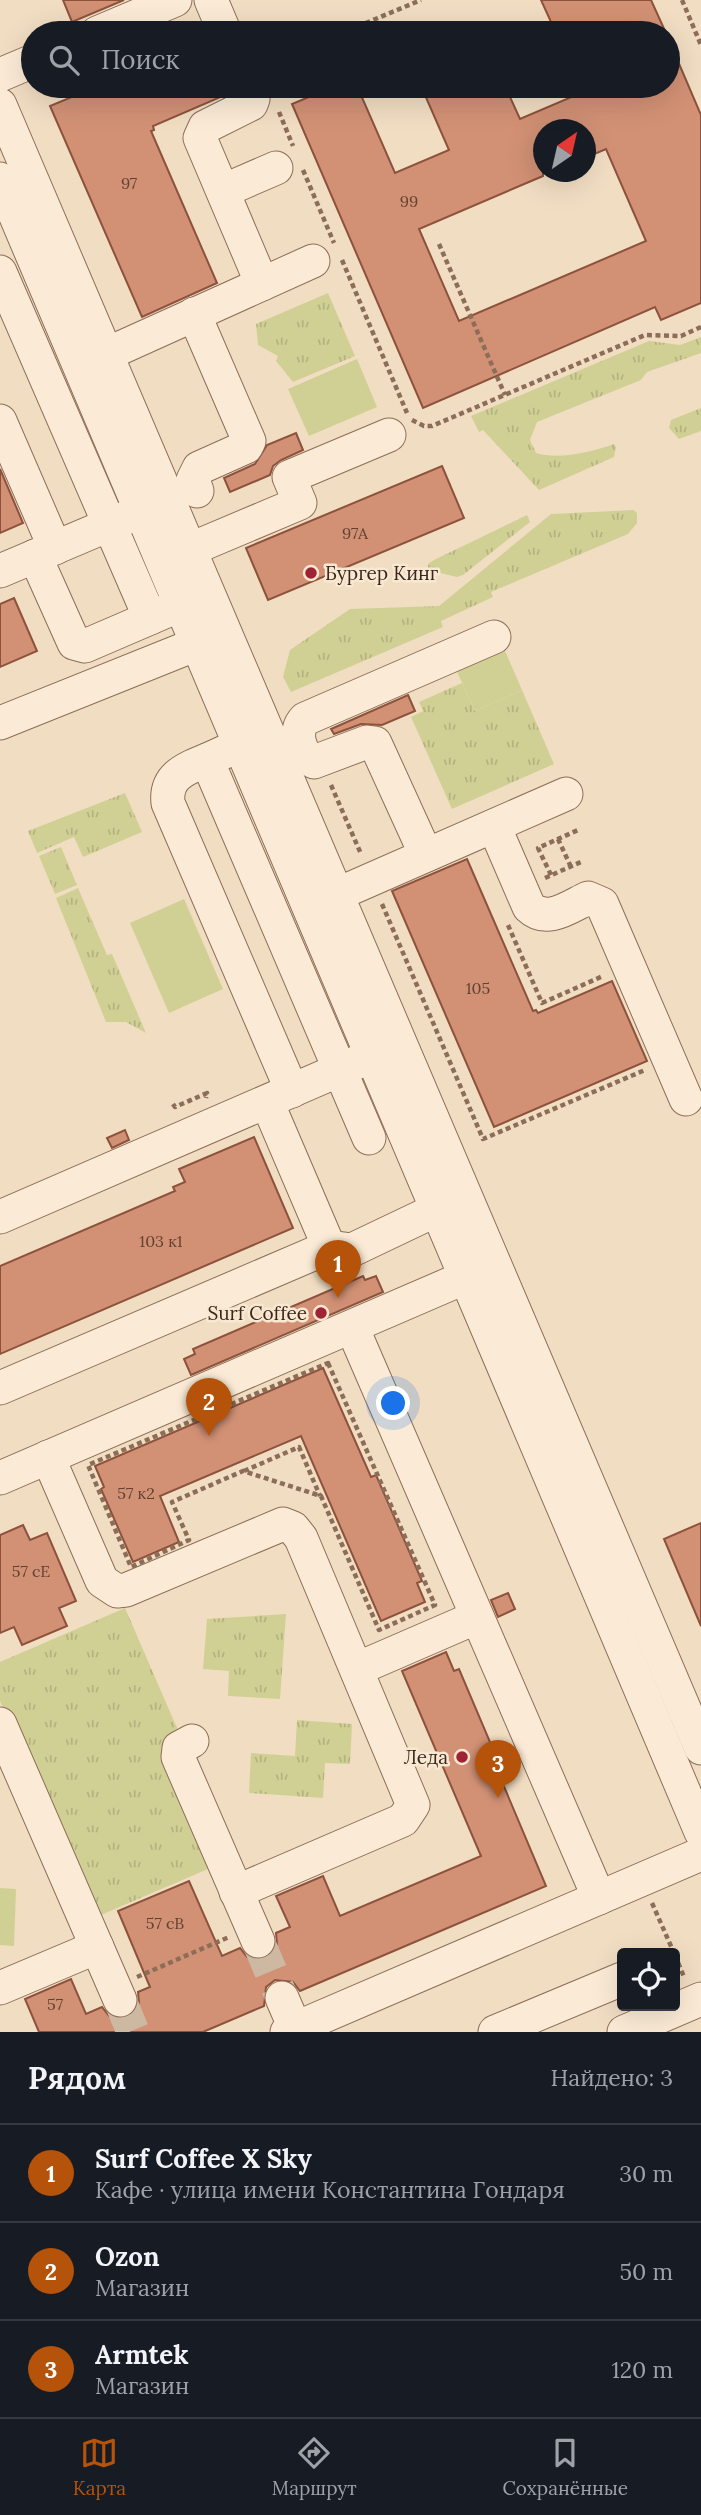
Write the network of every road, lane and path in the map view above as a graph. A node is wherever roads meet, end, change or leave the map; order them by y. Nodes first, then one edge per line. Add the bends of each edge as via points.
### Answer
1 (175, 0) edge
2 (211, 0) edge
3 (421, 0) edge
4 (682, 0) edge
5 (125, 21) edge
6 (220, 21) edge
7 (371, 21) edge
8 (701, 46) edge
9 (21, 66) edge
10 (0, 75) edge
11 (253, 98) edge
12 (0, 105) edge
13 (278, 111) dead end
14 (290, 160) junction
15 (0, 179) edge
16 (223, 191) junction
17 (439, 244) dead end
18 (313, 261) dead end
19 (0, 272) edge
20 (262, 284) junction
21 (194, 314) junction
22 (701, 327) edge
23 (107, 354) junction
24 (505, 395) junction
25 (0, 421) edge
26 (389, 435) dead end
27 (183, 496) junction
28 (110, 524) junction
29 (191, 549) junction
30 (45, 552) junction
31 (0, 571) edge
32 (181, 605) junction
33 (150, 618) junction
34 (494, 637) dead end
35 (197, 644) junction
36 (0, 723) edge
37 (240, 745) junction
38 (309, 748) junction
39 (206, 760) junction
40 (566, 794) dead end
41 (494, 826) junction
42 (578, 830) dead end
43 (558, 839) junction
44 (426, 855) junction
45 (571, 867) dead end
46 (551, 875) dead end
47 (372, 879) junction
48 (338, 894) junction
49 (506, 922) dead end
50 (615, 971) dead end
51 (372, 1056) junction
52 (656, 1066) dead end
53 (339, 1071) junction
54 (280, 1097) junction
55 (687, 1099) dead end
56 (369, 1138) dead end
57 (451, 1203) junction
58 (0, 1217) edge
59 (329, 1247) junction
60 (466, 1278) junction
61 (352, 1327) junction
62 (0, 1388) edge
63 (48, 1457) junction
64 (243, 1471) junction
65 (0, 1478) edge
66 (321, 1496) junction
67 (477, 1617) junction
68 (349, 1669) junction
69 (0, 1724) edge
70 (192, 1741) dead end
71 (701, 1748) edge
72 (701, 1832) edge
73 (701, 1854) edge
74 (642, 1880) junction
75 (236, 1892) junction
76 (599, 1898) junction
77 (255, 1934) joint
78 (97, 1947) junction
79 (671, 1948) edge
80 (680, 1965) edge
81 (617, 1981) edge
82 (0, 1988) edge
83 (693, 1989) edge
84 (117, 1993) joint
85 (282, 1998) tunnel mouth
86 (652, 2012) edge
87 (291, 2030) edge
88 (495, 2032) edge
89 (624, 2032) edge

1 - 5 street
2 - 6 street
3 - 7 path
4 - 8 path
9 - 10 street
11 - 16 street via 251,104 201,132
12 - 23 street
13 - 14 path
14 - 16 street
14 - 24 path via 414,423 432,426
15 - 27 street
16 - 20 street
17 - 24 path
18 - 20 street
19 - 28 street
20 - 21 street
21 - 23 street
21 - 27 street via 249,441 199,468
22 - 24 path via 681,336 645,335
23 - 27 street
25 - 30 street
26 - 29 street via 289,477 300,503
27 - 28 street
27 - 29 street
27 - 32 street
28 - 30 street
28 - 33 street
29 - 38 street
30 - 31 street
30 - 33 street via 74,643 85,646
32 - 33 street
32 - 35 street
34 - 38 street via 305,719 297,733
35 - 36 street
35 - 37 street
37 - 39 street
37 - 51 street
38 - 44 street via 375,743
38 - 47 path
38 - 48 street
39 - 53 street
39 - 54 street via 180,771 158,807
40 - 41 street
41 - 44 street
41 - 55 street via 529,908 548,916 588,898 602,904
42 - 43 path
43 - 45 path
43 - 46 path via 538,848
44 - 47 street
47 - 48 street
47 - 52 path via 483,1139
48 - 57 street
49 - 50 path via 542,1003
51 - 53 street
51 - 57 street
53 - 54 street
53 - 56 street
54 - 58 street
54 - 59 street
57 - 59 street via 352,1250
57 - 60 street
57 - 71 street
59 - 62 street
60 - 61 street
60 - 72 street
61 - 63 street
61 - 67 street
63 - 65 street
63 - 68 street via 102,1581 117,1591 274,1527 293,1528
64 - 66 path
64 - 66 path via 299,1447
64 - 66 path via 172,1502 189,1540 131,1567 88,1465 328,1363 435,1605 379,1630
67 - 68 street
67 - 76 street
68 - 75 street via 414,1805 403,1821
69 - 78 street via 25,1809
70 - 75 street via 179,1748 178,1757
73 - 74 street
74 - 76 street
74 - 79 path
75 - 77 street
76 - 87 street
77 - 84 path
78 - 82 street
78 - 84 street
80 - 83 path
81 - 88 street
83 - 86 street
85 - 87 street
86 - 89 street

